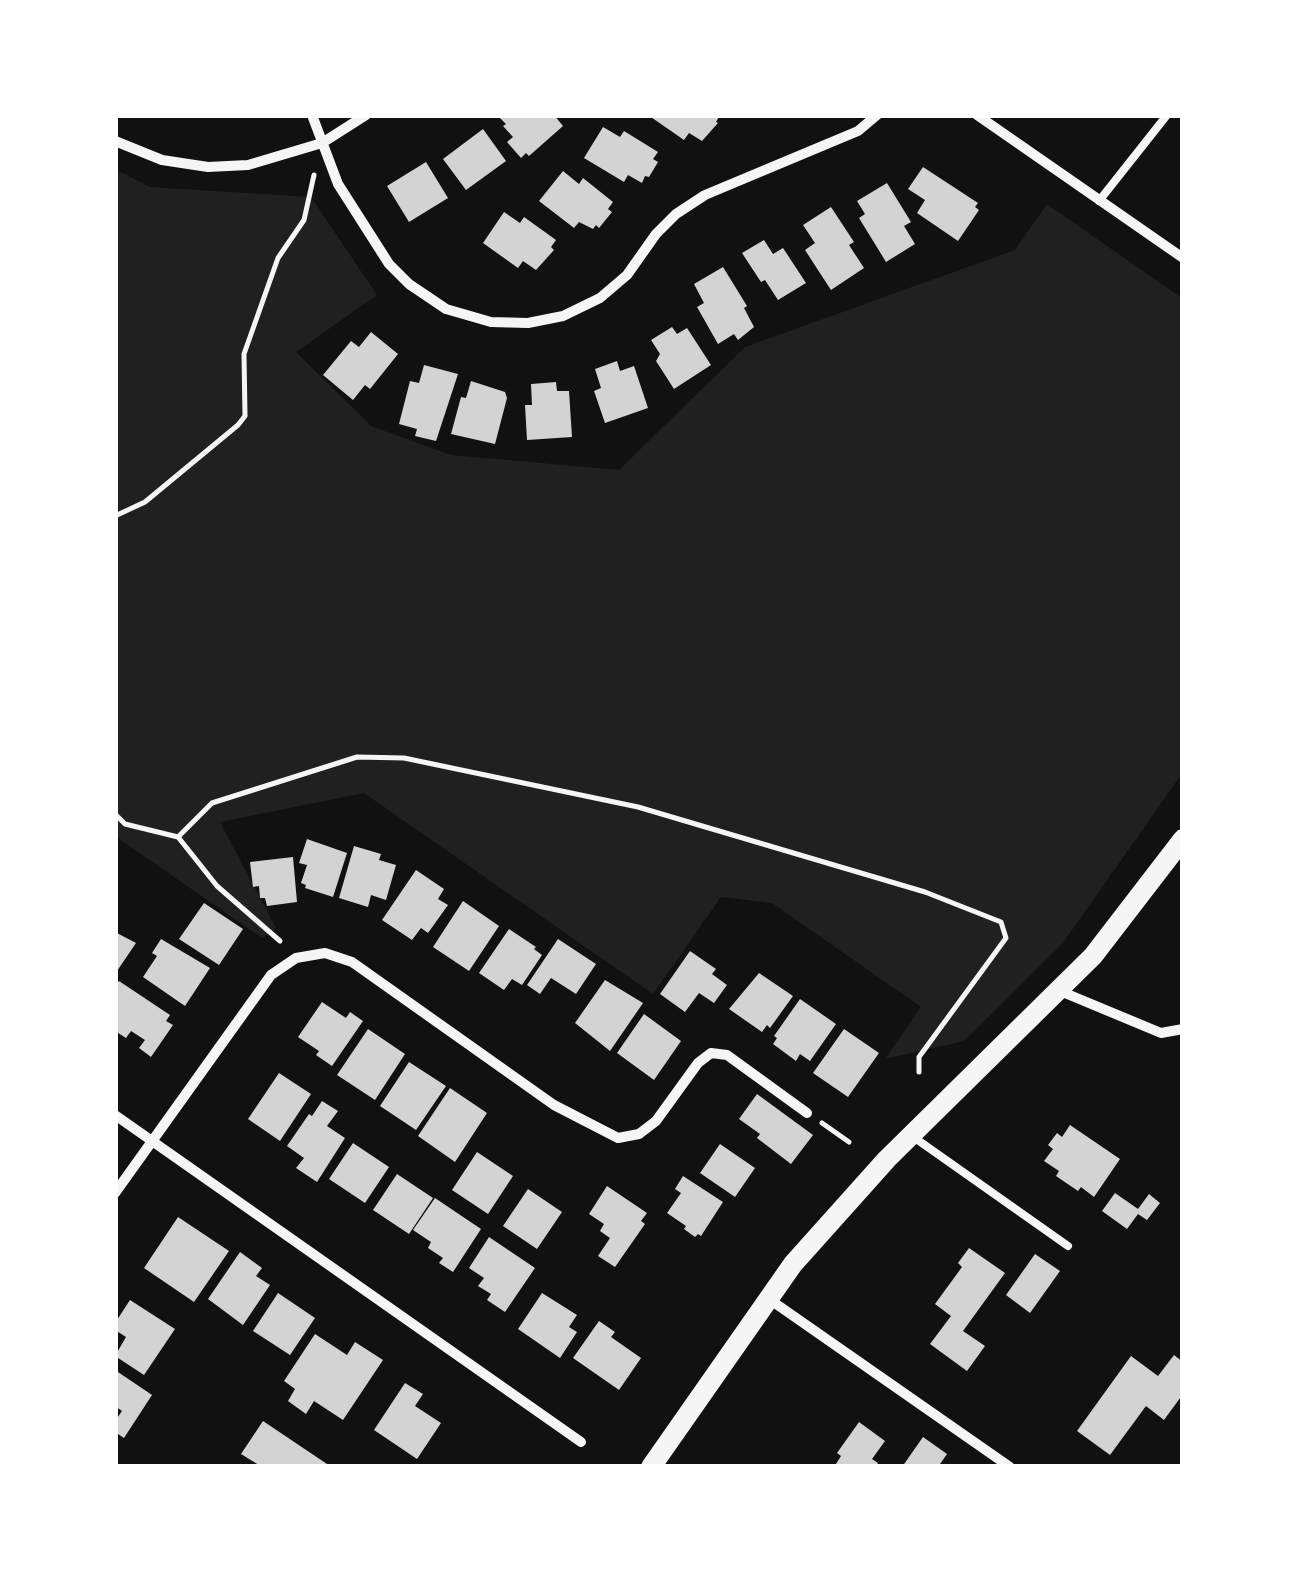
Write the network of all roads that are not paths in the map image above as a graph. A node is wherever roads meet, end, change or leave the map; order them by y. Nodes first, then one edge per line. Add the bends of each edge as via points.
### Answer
1 (312, 115) edge
2 (366, 115) edge
3 (877, 115) edge
4 (977, 115) edge
5 (1167, 115) edge
6 (115, 141) edge
7 (322, 142) junction
8 (1099, 201) junction
9 (1183, 258) edge
10 (1183, 839) edge
11 (1059, 990) junction
12 (1183, 1029) edge
13 (807, 1113) road end
14 (115, 1114) edge
15 (911, 1135) junction
16 (152, 1140) junction
17 (115, 1193) edge
18 (1068, 1246) dead end
19 (767, 1298) junction
20 (581, 1442) dead end
21 (651, 1467) edge
22 (1010, 1467) edge

1 - 7 street
2 - 7 street
3 - 7 street via 858,131 705,195 676,214 600,298 564,316 528,323 491,322 446,308 409,284 388,264 338,184
4 - 8 street
5 - 8 lane
6 - 7 street via 162,160 208,167 248,165
8 - 9 street
10 - 11 main road
11 - 12 street via 1161,1033
11 - 15 main road
13 - 16 street via 727,1055 712,1053 656,1121 618,1138 554,1105 352,962 324,953 296,958 271,976
14 - 16 street
15 - 18 lane
15 - 19 main road
16 - 17 street
16 - 20 street
19 - 21 main road
19 - 22 street

